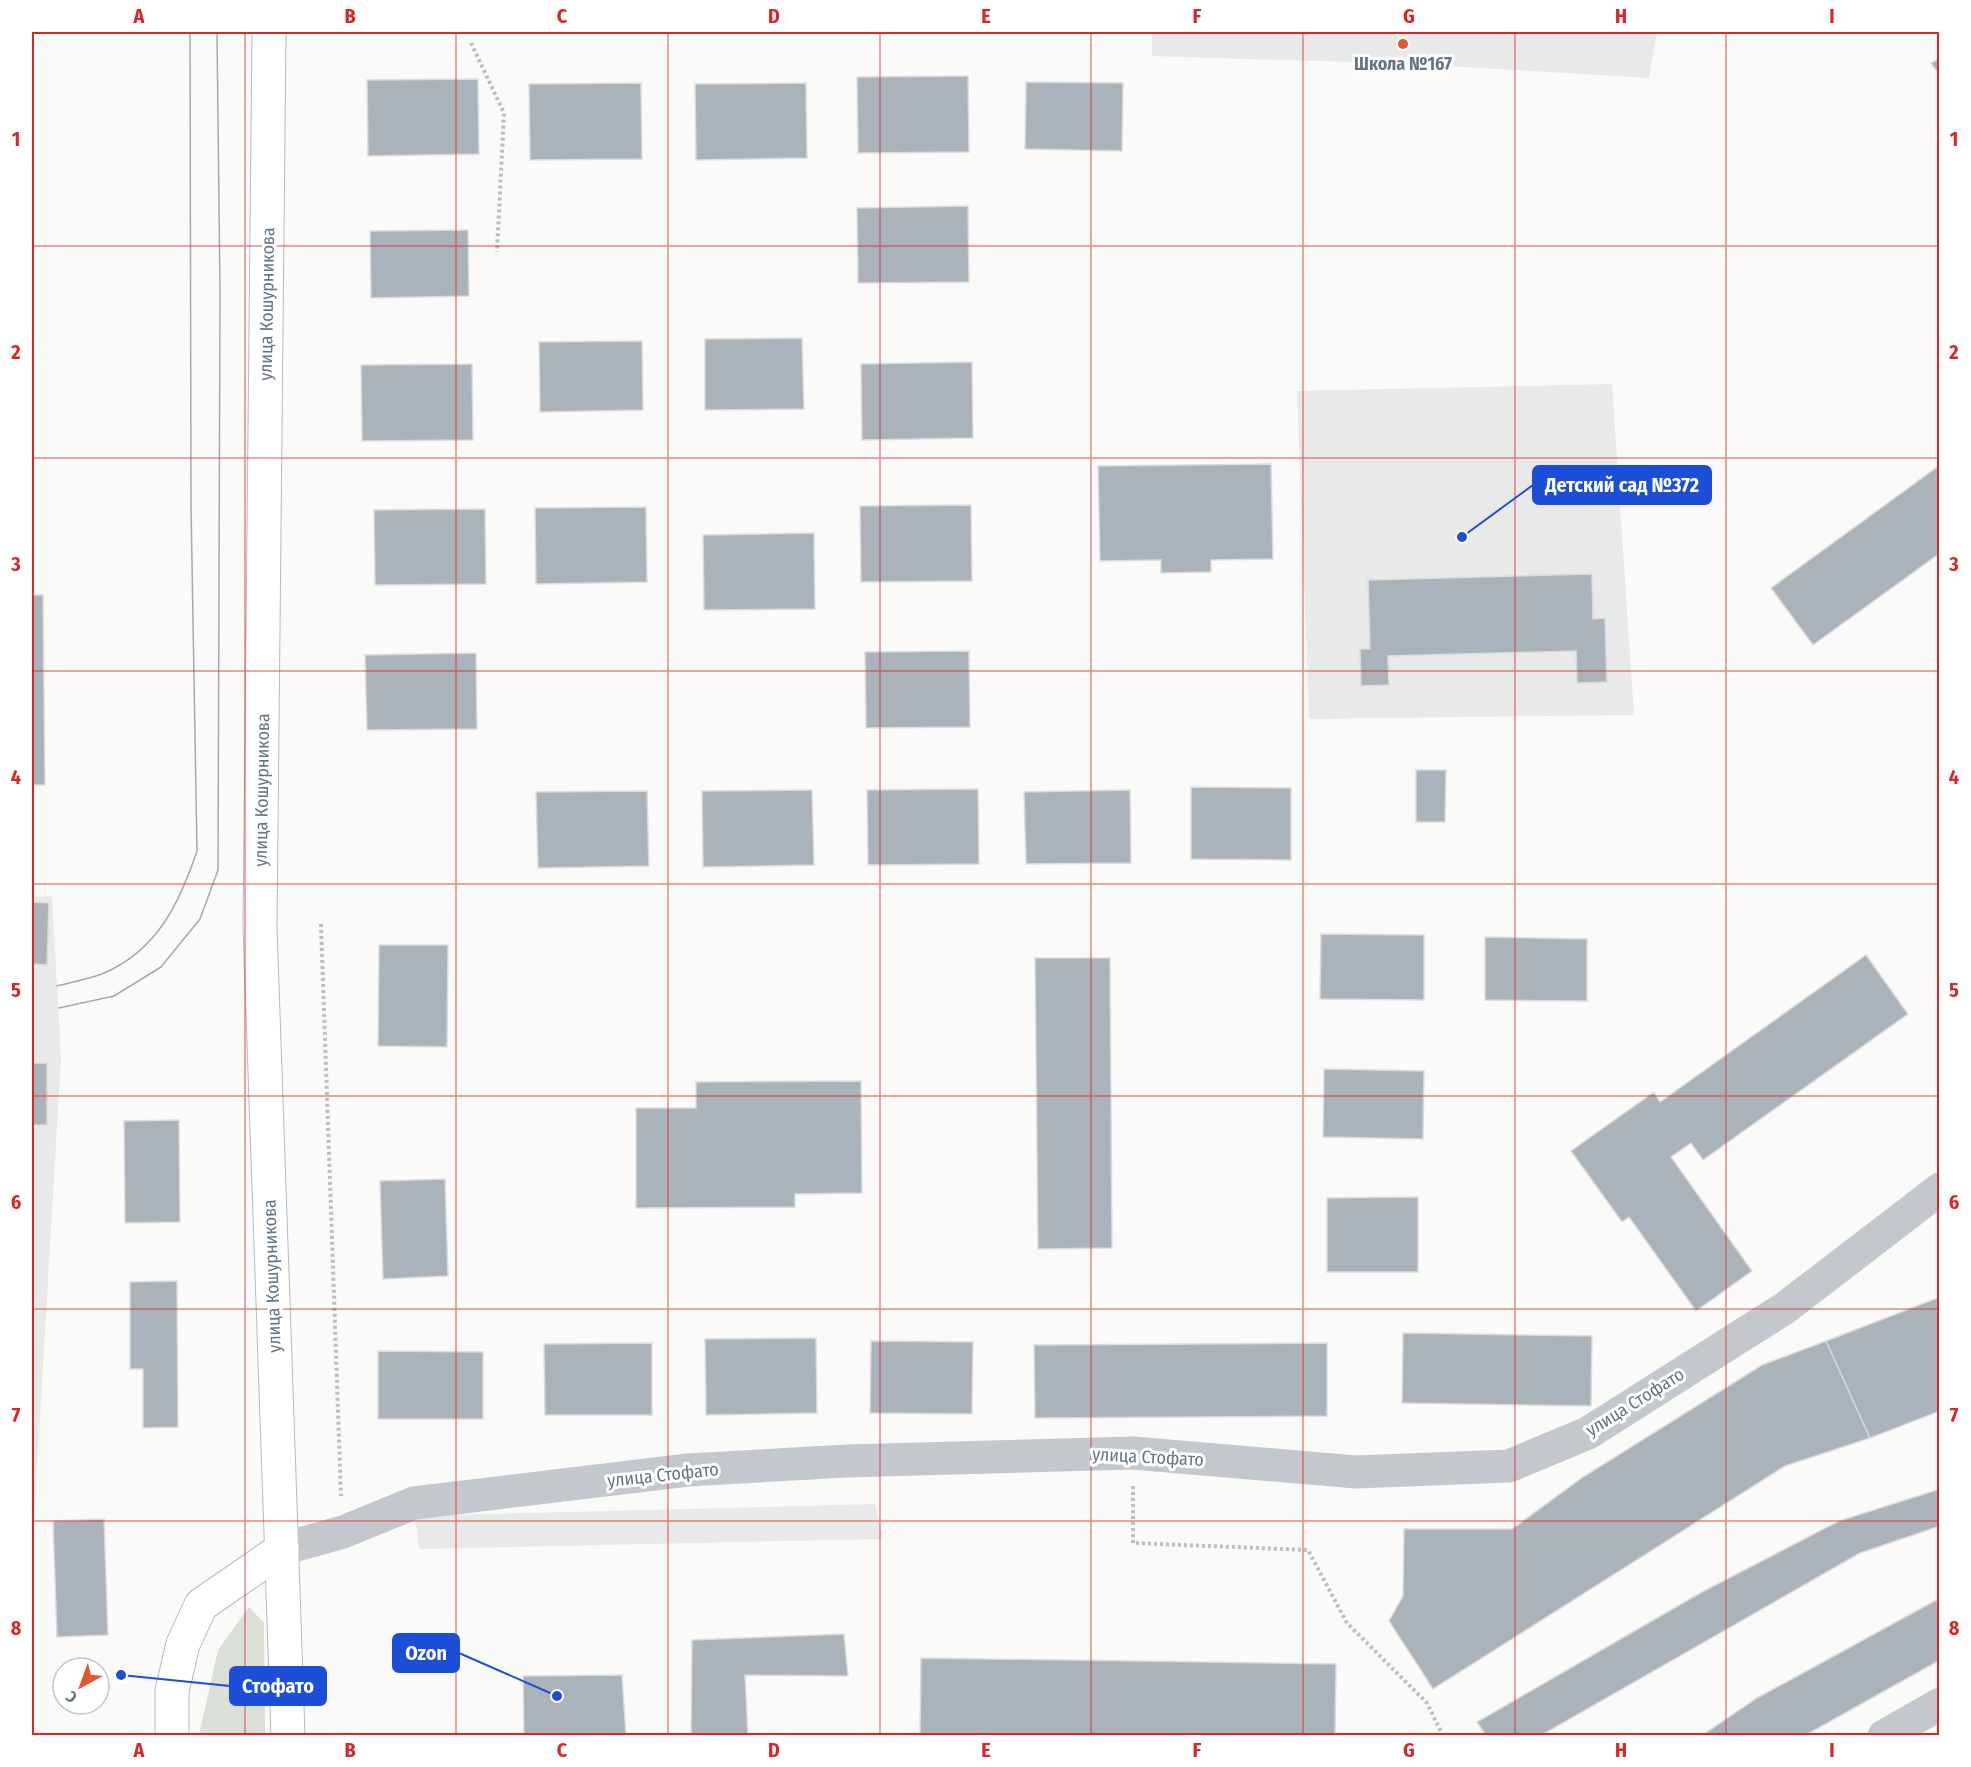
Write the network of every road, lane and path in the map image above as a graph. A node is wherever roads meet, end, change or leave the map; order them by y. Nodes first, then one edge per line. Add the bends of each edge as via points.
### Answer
1 (269, 32) edge
2 (471, 43) dead end
3 (497, 252) dead end
4 (321, 924) dead end
5 (1940, 1189) edge
6 (1133, 1453) junction
7 (343, 1532) junction
8 (282, 1549) junction
9 (1940, 1704) edge
10 (172, 1736) edge
11 (288, 1736) edge
12 (1443, 1736) edge
13 (1884, 1736) edge

1 - 8 main road, улица Кошурникова via 261,927
2 - 3 path via 504,113
4 - 7 path
5 - 6 street, улица Стофато via 1785,1308 1588,1433 1509,1466 1356,1472
6 - 7 street, улица Стофато via 688,1470 414,1503
6 - 12 path via 1133,1543 1308,1550 1347,1623 1427,1703
7 - 8 street, улица Стофато
8 - 10 main road via 201,1605 183,1644 172,1691
8 - 11 main road, улица Кошурникова
9 - 13 street

